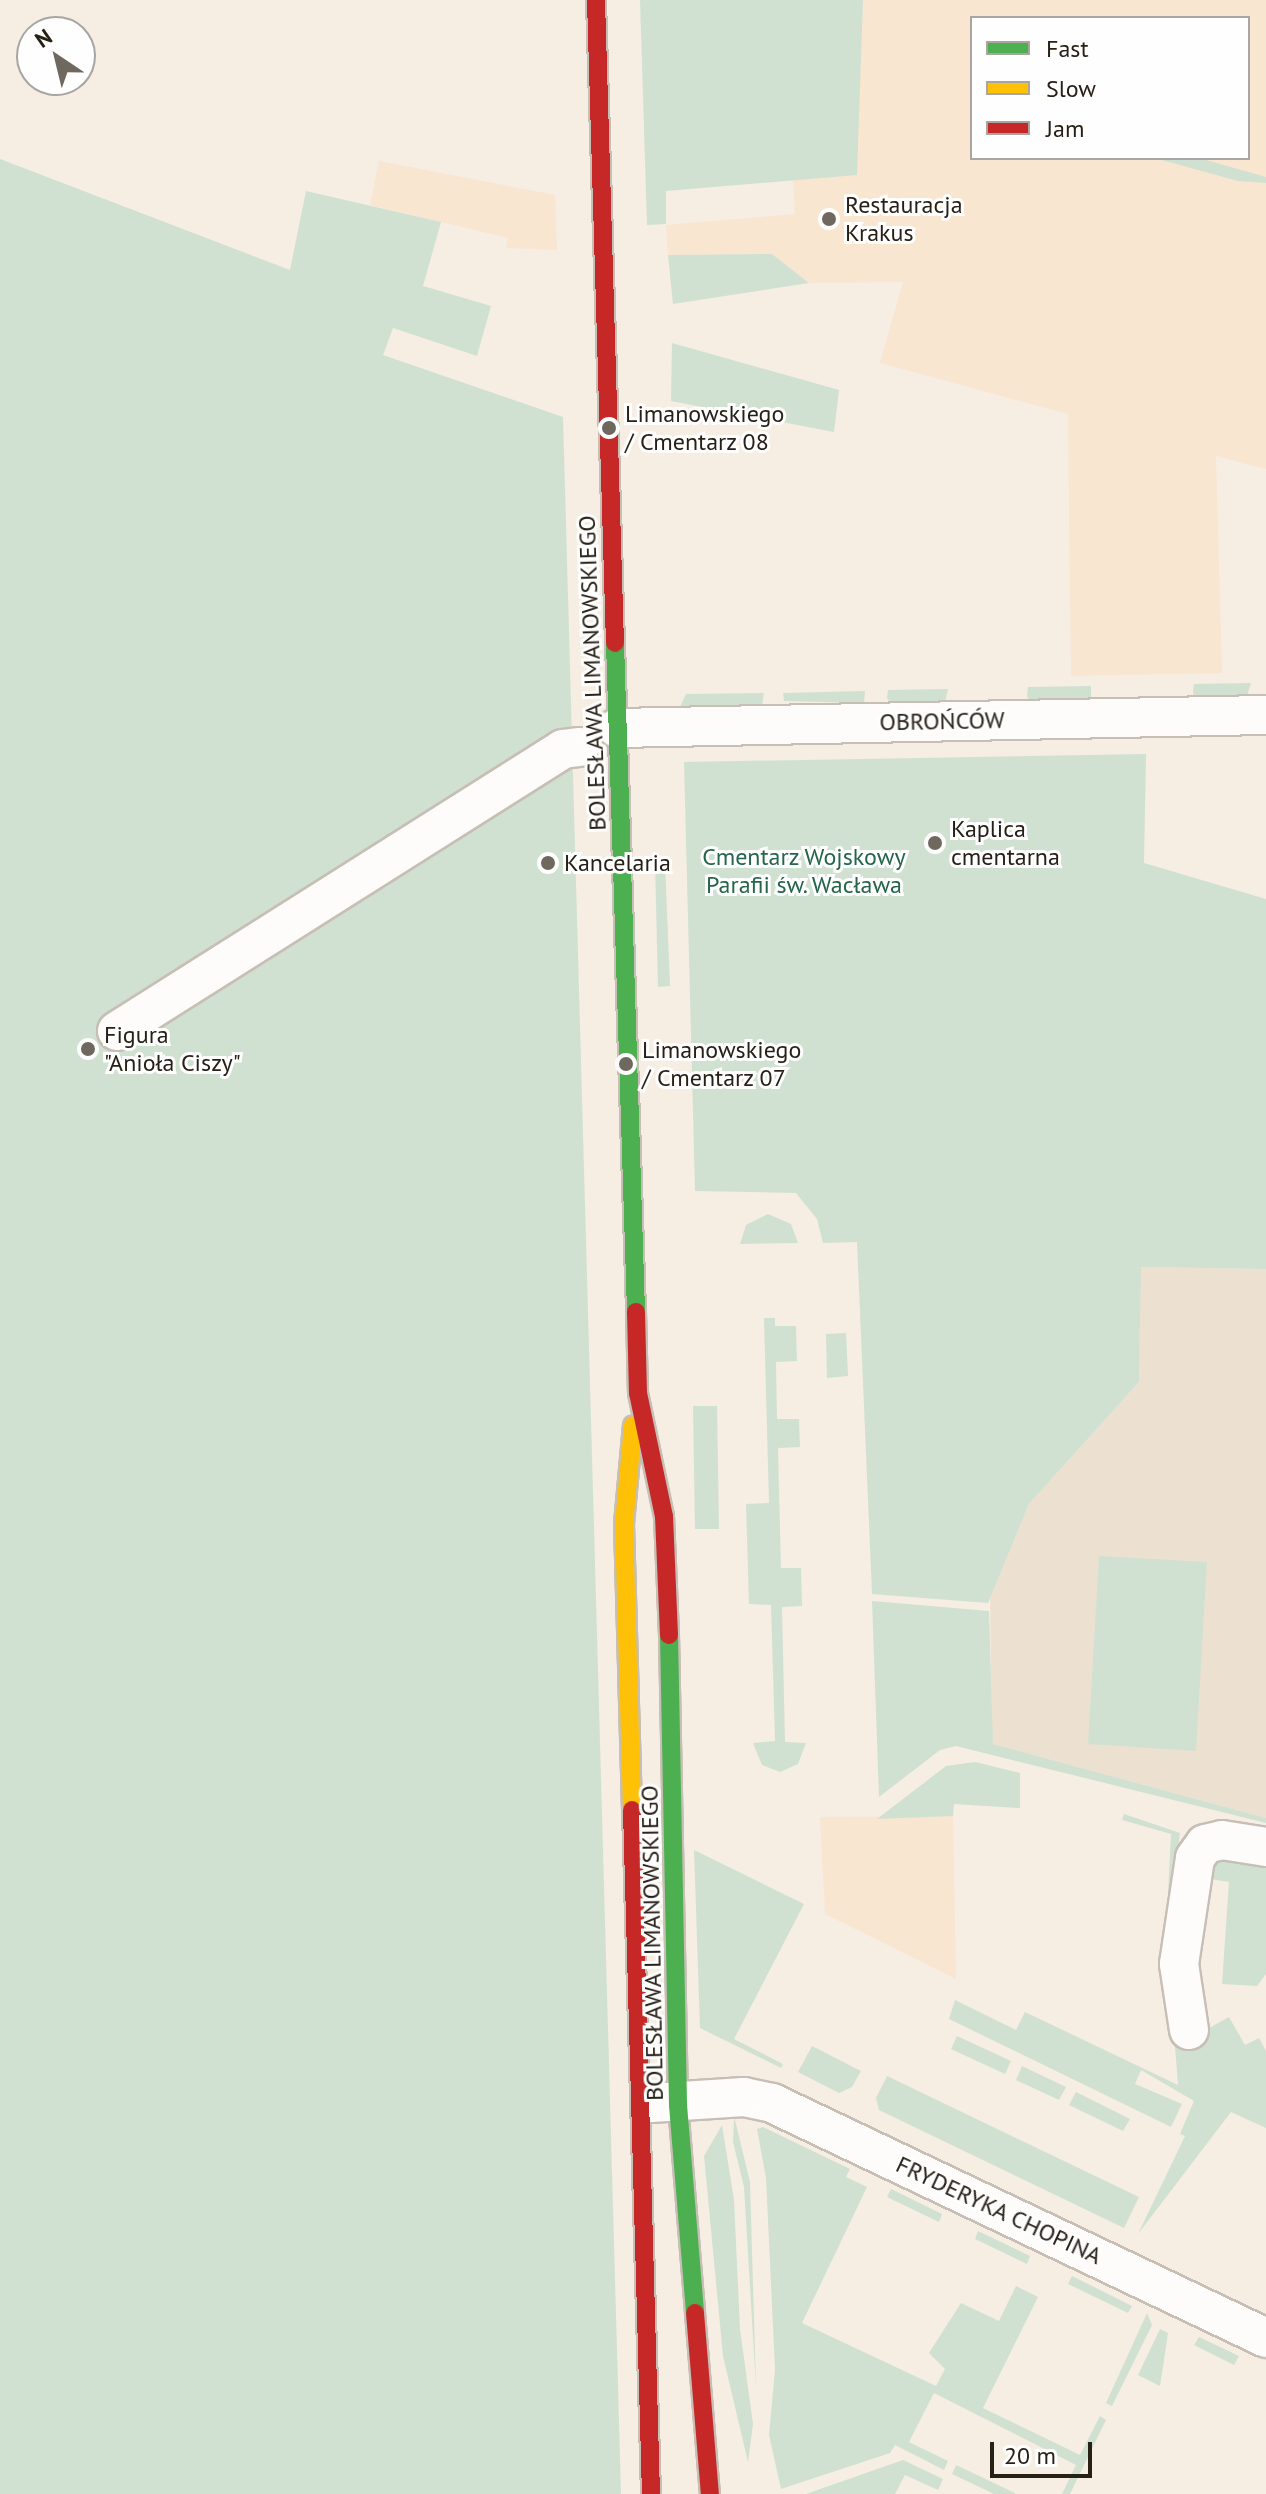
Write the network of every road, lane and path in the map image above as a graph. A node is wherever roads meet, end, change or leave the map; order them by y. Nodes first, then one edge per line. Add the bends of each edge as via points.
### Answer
1 (596, 0) edge
2 (1266, 715) edge
3 (617, 728) junction
4 (580, 747) dead end
5 (117, 1031) dead end
6 (638, 1393) junction
7 (1266, 1847) edge
8 (1189, 2030) dead end
9 (676, 2059) junction
10 (639, 2089) junction
11 (727, 2099) junction
12 (678, 2105) junction
13 (1266, 2338) edge
14 (651, 2494) edge
15 (710, 2494) edge

1 - 3 street, BOLESŁAWA LIMANOWSKIEGO
2 - 3 street, OBROŃCÓW
3 - 6 street, BOLESŁAWA LIMANOWSKIEGO
4 - 5 street via 563,749
6 - 9 street, BOLESŁAWA LIMANOWSKIEGO via 668,1559
6 - 10 street, BOLESŁAWA LIMANOWSKIEGO via 624,1511
7 - 8 street via 1238,1840 1205,1844 1191,1870 1181,1944
9 - 11 street via 694,2083
9 - 12 street, BOLESŁAWA LIMANOWSKIEGO
10 - 12 street via 651,2103
10 - 14 street, BOLESŁAWA LIMANOWSKIEGO
11 - 12 street
11 - 13 street, FRYDERYKA CHOPINA via 757,2099 785,2108
12 - 15 street, BOLESŁAWA LIMANOWSKIEGO

